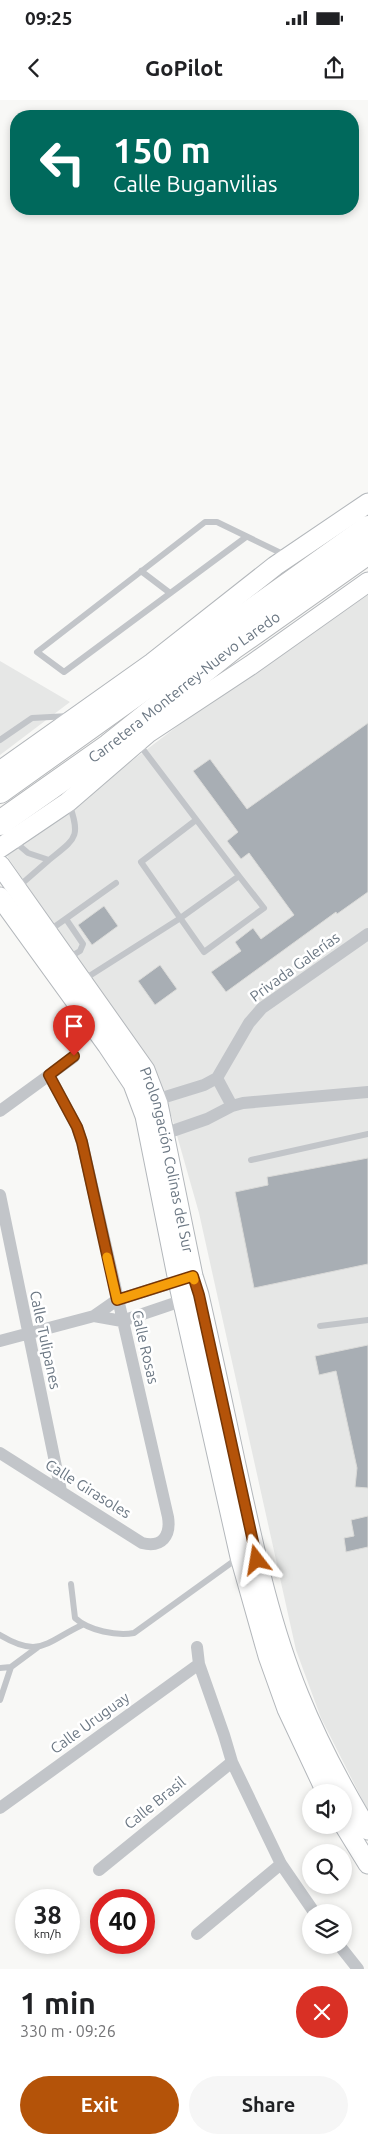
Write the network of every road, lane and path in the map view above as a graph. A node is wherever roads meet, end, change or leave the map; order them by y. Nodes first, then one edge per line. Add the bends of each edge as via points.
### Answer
1 (368, 503) edge
2 (368, 528) edge
3 (246, 537) junction
4 (368, 552) edge
5 (290, 557) junction
6 (141, 571) junction
7 (368, 582) edge
8 (170, 593) junction
9 (252, 611) junction
10 (152, 662) junction
11 (77, 716) junction
12 (138, 736) junction
13 (0, 740) edge
14 (116, 759) junction
15 (0, 771) edge
16 (0, 791) edge
17 (68, 802) junction
18 (196, 820) junction
19 (3, 834) edge
20 (49, 860) junction
21 (0, 865) edge
22 (239, 876) junction
23 (116, 883) dead end
24 (16, 888) junction
25 (0, 897) edge
26 (179, 918) junction
27 (66, 919) junction
28 (368, 934) edge
29 (40, 937) junction
30 (60, 964) junction
31 (75, 985) junction
32 (74, 1056) dead end
33 (49, 1075) junction
34 (217, 1078) junction
35 (368, 1092) edge
36 (149, 1102) junction
37 (232, 1106) junction
38 (0, 1110) edge
39 (368, 1134) edge
40 (157, 1137) junction
41 (251, 1160) dead end
42 (0, 1195) edge
43 (186, 1278) junction
44 (192, 1298) junction
45 (117, 1300) junction
46 (94, 1316) junction
47 (368, 1320) edge
48 (122, 1321) junction
49 (320, 1326) dead end
50 (27, 1334) junction
51 (0, 1341) edge
52 (0, 1453) edge
53 (61, 1491) junction
54 (160, 1543) joint
55 (247, 1553) junction
56 (72, 1584) dead end
57 (82, 1625) junction
58 (0, 1635) edge
59 (197, 1647) dead end
60 (38, 1648) junction
61 (199, 1664) junction
62 (11, 1667) junction
63 (0, 1668) edge
64 (0, 1700) edge
65 (232, 1762) junction
66 (322, 1784) edge
67 (0, 1808) edge
68 (368, 1830) edge
69 (350, 1834) edge
70 (281, 1864) junction
71 (368, 1864) edge
72 (99, 1870) dead end
73 (308, 1904) edge
74 (198, 1934) dead end
75 (346, 1954) edge
76 (358, 1969) edge

1 - 5 street
2 - 9 highway
3 - 5 lane
3 - 6 lane via 217,522 205,522
3 - 8 lane
4 - 12 highway, Carretera Monterrey-Nuevo Laredo via 232,648
5 - 10 street
6 - 8 lane
6 - 8 lane via 37,652 64,672
7 - 12 street via 251,665
9 - 10 highway
9 - 16 highway
10 - 11 street
11 - 13 lane via 32,718
11 - 15 street
12 - 14 street
12 - 18 lane
12 - 19 highway, Carretera Monterrey-Nuevo Laredo
14 - 17 street
14 - 19 highway
17 - 19 street
17 - 20 lane via 75,833 72,842
18 - 22 lane
18 - 26 lane via 141,862
19 - 20 lane via 28,853
20 - 24 lane
21 - 24 street, Prolongación Colinas del Sur
22 - 26 lane
22 - 26 lane via 264,908 204,952
23 - 27 lane
24 - 29 street, Prolongación Colinas del Sur
25 - 29 street, Prolongación Colinas del Sur
26 - 31 lane
27 - 29 lane
27 - 30 lane via 83,944 80,951
28 - 34 street, Privada Galerías via 262,1008 249,1023
29 - 30 street, Prolongación Colinas del Sur
30 - 31 street, Prolongación Colinas del Sur
31 - 36 street, Prolongación Colinas del Sur via 145,1070
32 - 33 street
33 - 38 street
33 - 45 street, Calle Rosas via 82,1142
34 - 36 street
34 - 37 street
35 - 37 street via 256,1101
36 - 40 street, Prolongación Colinas del Sur
37 - 40 street
39 - 41 lane
40 - 43 street, Prolongación Colinas del Sur
42 - 50 street, Calle Tulipanes
43 - 44 street, Prolongación Colinas del Sur
43 - 45 street
44 - 48 street
44 - 55 street, Prolongación Colinas del Sur
45 - 46 street
45 - 48 street, Calle Rosas
46 - 48 street
46 - 50 street
47 - 49 lane
48 - 54 street, Calle Rosas via 168,1517 168,1531
50 - 51 street
50 - 53 street, Calle Tulipanes
52 - 53 street, Calle Girasoles
53 - 54 street, Calle Girasoles via 142,1542 150,1545
55 - 57 lane via 134,1633 122,1635
55 - 66 street, Prolongación Colinas del Sur via 268,1656 280,1691
55 - 68 street, Prolongación Colinas del Sur via 299,1695 346,1794
56 - 57 lane via 75,1618
57 - 60 lane
58 - 60 lane via 26,1647
59 - 61 street
60 - 62 lane
61 - 65 street
61 - 67 street, Calle Uruguay
62 - 63 lane
62 - 64 lane
65 - 70 street
65 - 72 street, Calle Brasil
69 - 71 street
70 - 73 street
70 - 74 street
75 - 76 street

